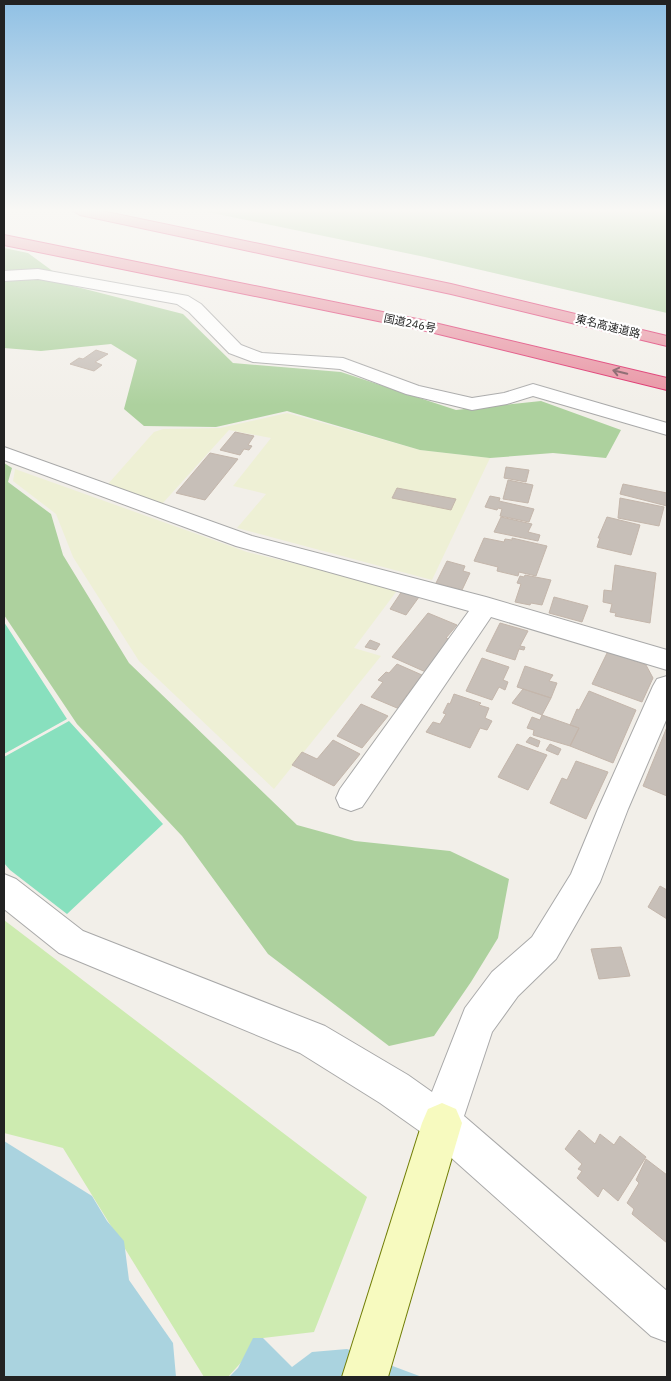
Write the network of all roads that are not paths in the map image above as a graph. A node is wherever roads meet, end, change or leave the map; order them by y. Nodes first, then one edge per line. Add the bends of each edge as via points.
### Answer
1 (46, 275) edge
2 (178, 275) edge
3 (232, 275) edge
4 (391, 275) edge
5 (459, 275) edge
6 (504, 286) dead end
7 (667, 341) edge
8 (667, 370) edge
9 (667, 384) edge
10 (667, 429) edge
11 (4, 453) edge
12 (486, 606) junction
13 (667, 660) edge
14 (667, 686) edge
15 (351, 798) dead end
16 (4, 889) edge
17 (442, 1123) junction
18 (667, 1320) edge
19 (365, 1377) edge

1 - 10 street via 182,300 195,308 235,349 260,358 343,364 412,390 472,404 533,390
9 -> 2 highway, 国道246号 via 422,325
3 - 8 highway, 国道246号 via 435,316
4 - 7 highway, 東名高速道路
5 - 6 highway
11 - 12 street via 244,541
12 - 13 street
12 - 15 street
14 - 17 street via 584,882 544,948 505,984 478,1021
16 - 17 street via 72,942 312,1038
17 - 18 street
17 - 19 street

